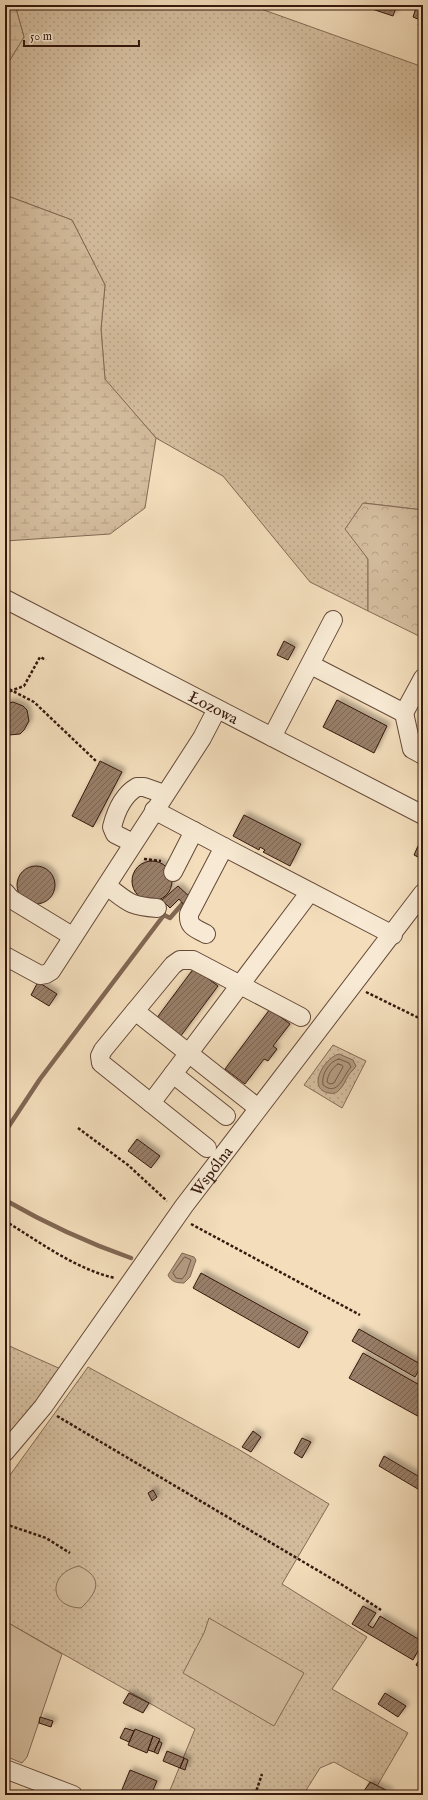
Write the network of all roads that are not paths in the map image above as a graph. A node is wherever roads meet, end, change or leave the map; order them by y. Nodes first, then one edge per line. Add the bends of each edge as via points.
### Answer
1 (5, 599) edge
2 (334, 620) dead end
3 (311, 665) junction
4 (423, 678) edge
5 (217, 709) junction
6 (404, 713) junction
7 (272, 737) junction
8 (423, 755) edge
9 (164, 794) junction
10 (154, 810) junction
11 (423, 815) edge
12 (194, 831) junction
13 (133, 843) junction
14 (224, 847) junction
15 (169, 866) road end
16 (107, 886) junction
17 (5, 892) edge
18 (310, 892) junction
19 (423, 893) edge
20 (157, 908) dead end
21 (206, 934) dead end
22 (393, 935) junction
23 (72, 936) junction
24 (5, 956) edge
25 (241, 985) junction
26 (135, 1011) junction
27 (301, 1017) dead end
28 (189, 1053) junction
29 (173, 1074) junction
30 (151, 1103) junction
31 (258, 1108) junction
32 (226, 1116) dead end
33 (207, 1148) dead end
34 (5, 1452) edge
35 (5, 1769) edge
36 (73, 1795) edge

1 - 5 street, Łozowa
2 - 3 street
3 - 6 street
3 - 7 street
4 - 6 street
5 - 7 street, Łozowa
5 - 9 street via 202,738
6 - 8 street via 412,749
7 - 11 street, Łozowa
9 - 10 street
9 - 13 street via 144,786 137,787 124,798 112,827 115,834
10 - 12 street
10 - 13 street
12 - 14 street
12 - 15 street
13 - 16 street
14 - 18 street
14 - 21 street via 189,914 189,921 193,927
16 - 20 street via 131,904
16 - 23 street
17 - 23 street via 11,899
18 - 22 street
18 - 25 street
19 - 22 street, Wspólna
22 - 31 street, Wspólna
23 - 24 street via 51,971 46,974 40,975
25 - 26 street via 193,960 180,960
25 - 27 street
25 - 28 street
26 - 28 street
26 - 30 street via 103,1050 100,1056 101,1063
28 - 29 street
28 - 31 street
29 - 30 street
29 - 32 street
30 - 33 street
31 - 34 street, Wspólna via 133,1278 43,1407
35 - 36 street

